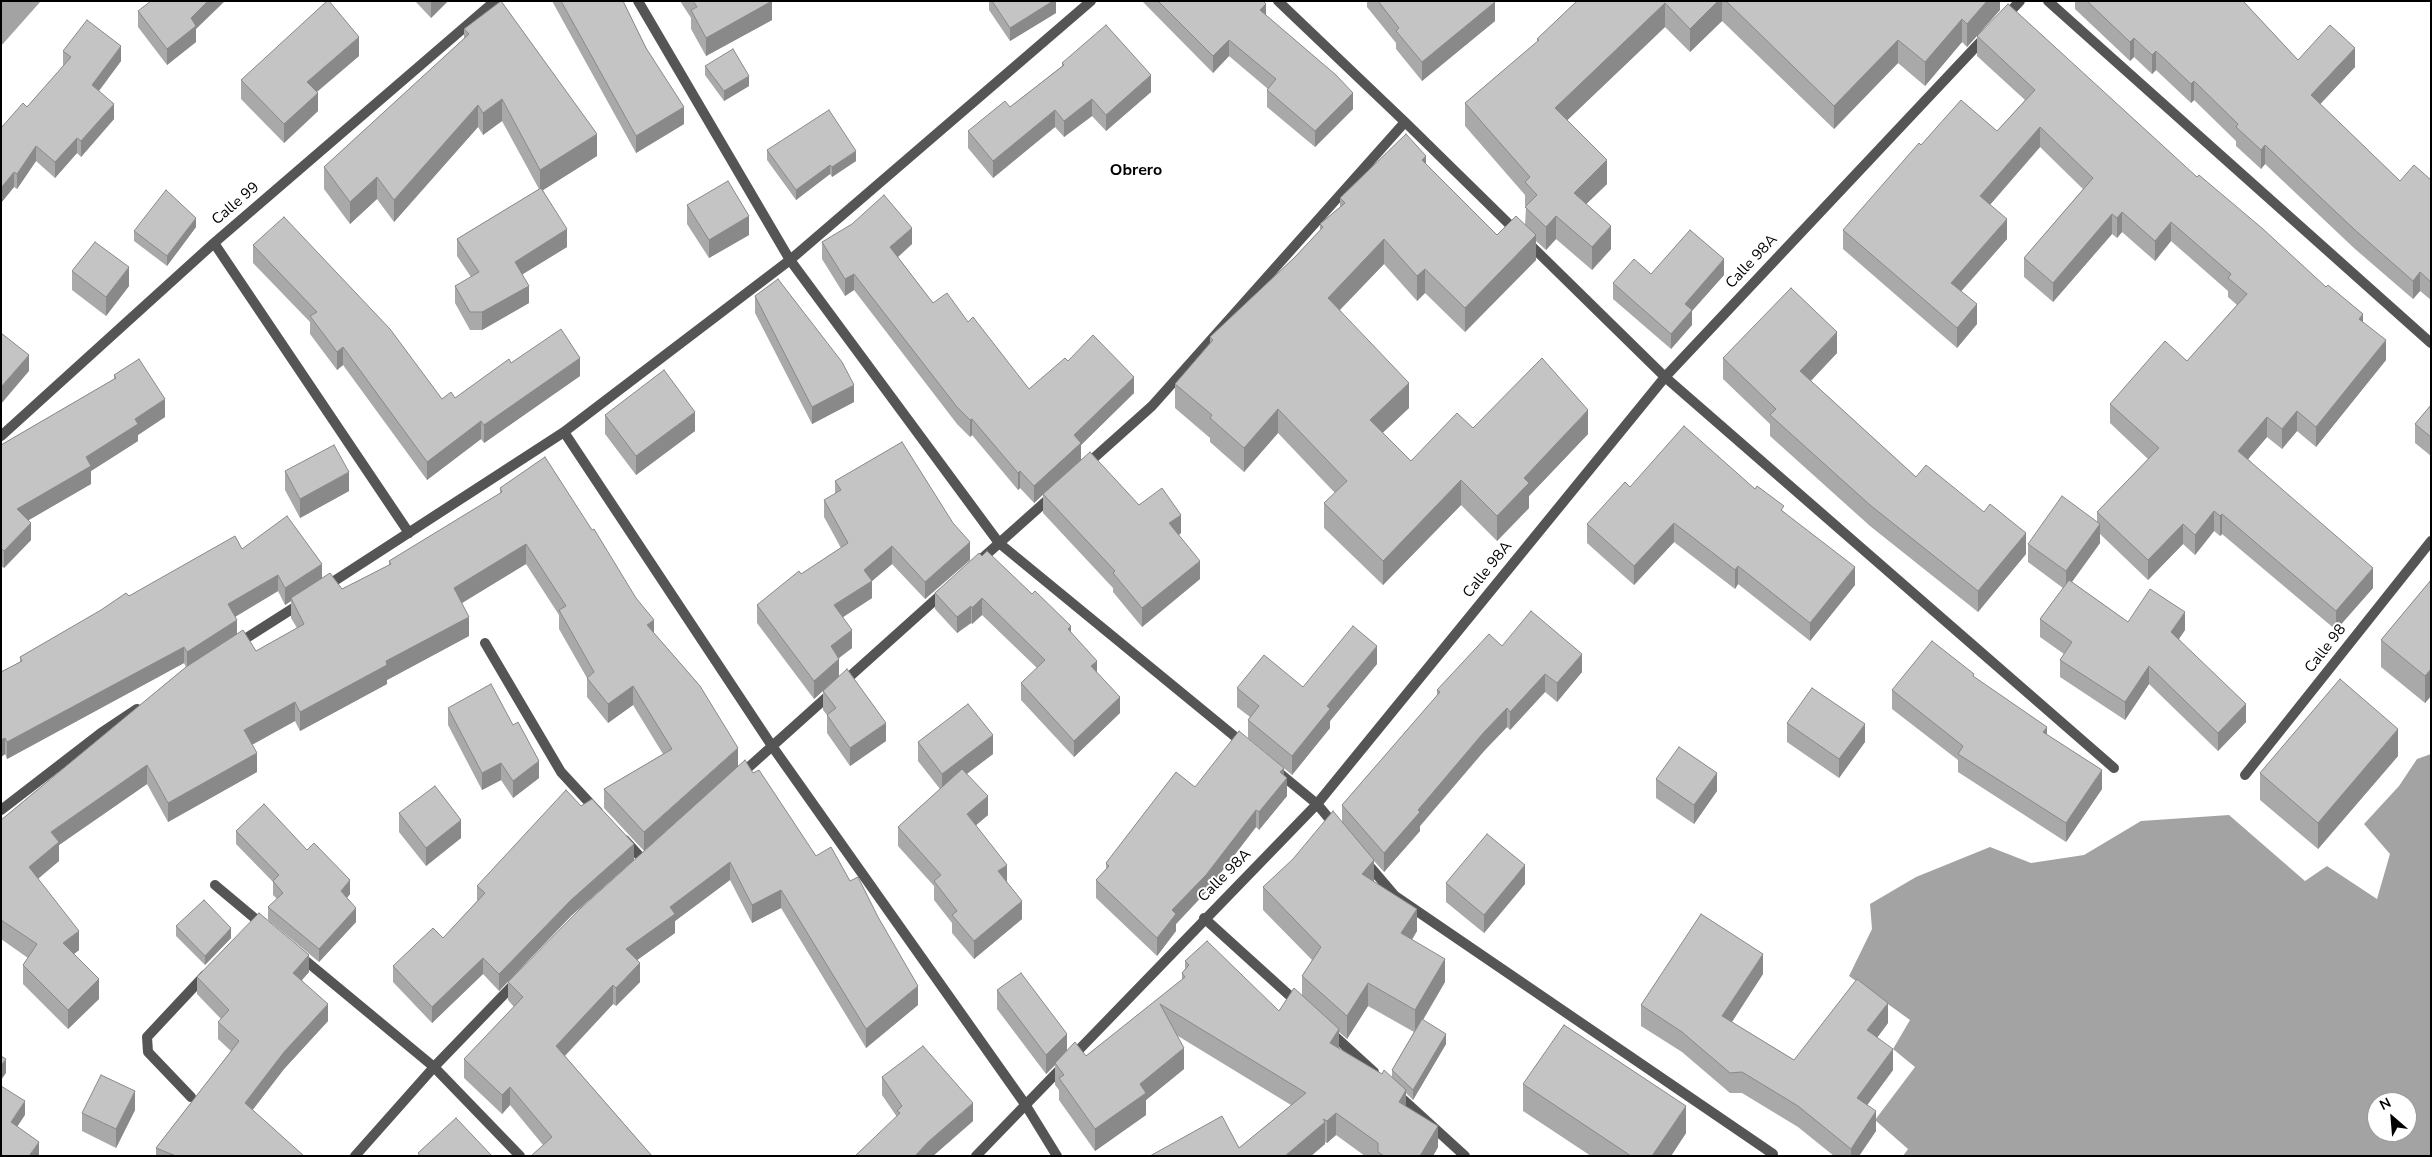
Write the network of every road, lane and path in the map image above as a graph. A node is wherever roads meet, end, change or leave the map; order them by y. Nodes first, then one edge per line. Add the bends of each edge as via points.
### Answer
1 (495, 1) edge
2 (638, 1) edge
3 (1091, 1) edge
4 (1278, 1) edge
5 (2020, 1) edge
6 (2048, 1) edge
7 (1405, 122) junction
8 (214, 243) junction
9 (790, 260) junction
10 (2431, 343) edge
11 (1664, 377) junction
12 (564, 432) junction
13 (1, 436) edge
14 (1080, 471) edge
15 (1058, 490) edge
16 (409, 533) junction
17 (2431, 541) edge
18 (999, 543) junction
19 (970, 569) edge
20 (955, 582) edge
21 (485, 643) dead end
22 (226, 652) edge
23 (142, 706) edge
24 (772, 746) junction
25 (1249, 748) edge
26 (1271, 767) edge
27 (2114, 768) dead end
28 (2245, 776) dead end
29 (729, 784) edge
30 (1317, 804) junction
31 (1, 810) edge
32 (606, 820) edge
33 (618, 834) edge
34 (1347, 839) edge
35 (1359, 854) edge
36 (644, 861) edge
37 (215, 885) dead end
38 (1204, 918) junction
39 (272, 932) edge
40 (294, 950) edge
41 (212, 968) edge
42 (522, 976) edge
43 (434, 1067) junction
44 (191, 1097) dead end
45 (1025, 1104) junction
46 (1773, 1154) dead end
47 (355, 1156) edge
48 (520, 1156) edge
49 (976, 1156) edge
50 (1057, 1156) edge
51 (1465, 1156) edge

1 - 8 street, Calle 99
2 - 9 street
3 - 9 street
4 - 7 street
5 - 11 street, Calle 98A
6 - 10 street
7 - 11 street
7 - 14 street via 1152,406
8 - 13 street, Calle 99
8 - 16 street
9 - 12 street
9 - 18 street
11 - 27 street
11 - 30 street, Calle 98A
12 - 16 street
12 - 24 street
15 - 18 street
16 - 22 street
17 - 28 street, Calle 98
18 - 19 street
18 - 25 street
20 - 24 street
21 - 32 street via 561,772
23 - 31 street via 101,733
24 - 29 street
24 - 45 street
26 - 30 street
30 - 34 street
30 - 38 street, Calle 98A
33 - 36 street
35 - 46 street via 1395,896
37 - 39 street via 254,923
38 - 45 street, Calle 98A
38 - 51 street
40 - 43 street
41 - 44 street via 147,1037 148,1052
42 - 43 street
43 - 47 street
43 - 48 street
45 - 49 street, Calle 98A
45 - 50 street

